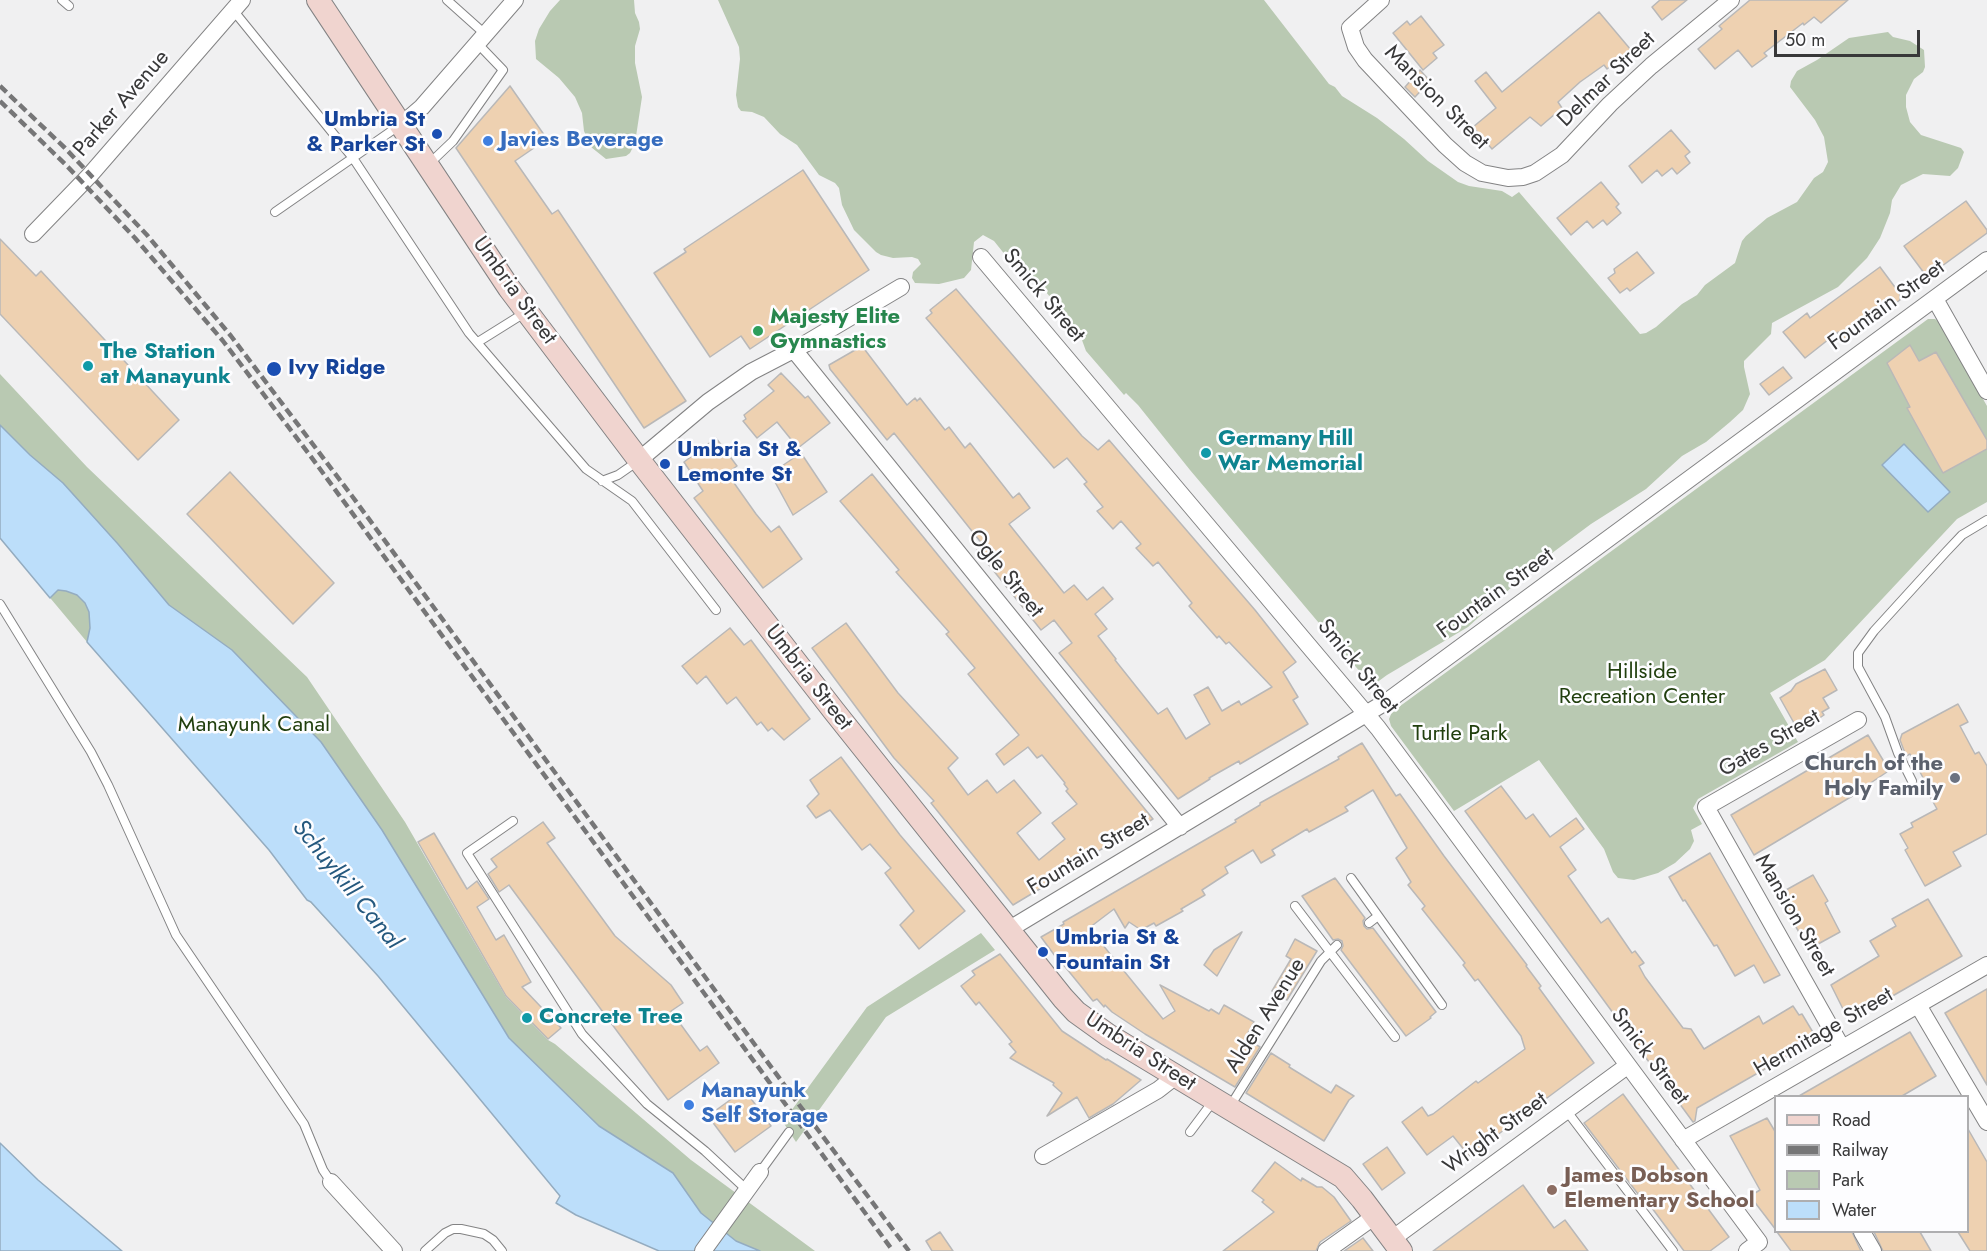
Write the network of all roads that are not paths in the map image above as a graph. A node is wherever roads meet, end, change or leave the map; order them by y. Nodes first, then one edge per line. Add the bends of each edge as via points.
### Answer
1 (62, 0) edge
2 (318, 0) edge
3 (447, 0) edge
4 (515, 0) edge
5 (1381, 0) edge
6 (1731, 0) edge
7 (238, 5) edge
8 (69, 6) dead end
9 (481, 39) junction
10 (401, 125) junction
11 (353, 158) junction
12 (427, 166) junction
13 (1508, 178) joint
14 (275, 212) dead end
15 (33, 234) dead end
16 (981, 257) dead end
17 (1987, 260) edge
18 (902, 287) dead end
19 (1935, 298) junction
20 (527, 311) junction
21 (478, 342) junction
22 (795, 350) junction
23 (1987, 391) edge
24 (639, 460) junction
25 (602, 481) junction
26 (1987, 520) edge
27 (0, 604) edge
28 (716, 610) dead end
29 (1367, 714) junction
30 (1858, 720) dead end
31 (1912, 782) dead end
32 (1706, 807) joint
33 (513, 821) dead end
34 (1180, 826) junction
35 (1351, 878) dead end
36 (1295, 906) dead end
37 (1378, 916) junction
38 (1369, 923) dead end
39 (1008, 930) junction
40 (1337, 945) dead end
41 (1330, 952) junction
42 (1987, 965) edge
43 (1442, 1005) dead end
44 (1917, 1005) junction
45 (1395, 1037) dead end
46 (1842, 1048) junction
47 (1627, 1066) junction
48 (1176, 1076) junction
49 (1780, 1091) edge
50 (1222, 1104) junction
51 (1566, 1110) junction
52 (1987, 1122) edge
53 (789, 1132) dead end
54 (1190, 1132) dead end
55 (1683, 1140) junction
56 (1043, 1156) dead end
57 (760, 1172) joint
58 (331, 1182) joint
59 (747, 1190) junction
60 (1375, 1216) junction
61 (1863, 1233) edge
62 (1396, 1245) edge
63 (1753, 1247) edge
64 (394, 1251) edge
65 (425, 1251) edge
66 (502, 1251) edge
67 (702, 1251) edge
68 (1326, 1251) edge
69 (1673, 1251) edge
70 (1873, 1251) edge

1 - 8 lane
2 - 10 main road, Umbria Street
3 - 9 lane
4 - 9 street
5 - 13 street, Mansion Street via 1350,28 1365,60 1465,163 1482,173
6 - 13 street, Delmar Street via 1651,66 1562,155 1535,173
7 - 11 lane
7 - 15 street, Parker Avenue via 90,175
9 - 10 street via 422,107
9 - 12 lane via 503,70 453,141
10 - 11 lane
10 - 12 main road, Umbria Street
11 - 14 lane
11 - 21 lane via 462,324
12 - 20 main road, Umbria Street
16 - 29 street, Smick Street
17 - 19 street, Fountain Street
18 - 22 street
19 - 23 street
19 - 29 street, Fountain Street
20 - 21 lane
20 - 24 main road, Umbria Street
21 - 25 lane via 576,458
22 - 24 street via 721,392
22 - 34 street, Ogle Street
24 - 25 lane
24 - 39 main road, Umbria Street
25 - 28 lane via 632,501
26 - 31 lane via 1962,535 1858,653 1858,667 1885,717
27 - 58 lane via 86,743 176,935 304,1124 322,1170
29 - 34 street, Fountain Street
29 - 47 street, Smick Street
30 - 32 street, Gates Street
32 - 46 street, Mansion Street
33 - 59 lane via 467,853 582,1034 647,1104
34 - 39 street, Fountain Street
35 - 37 lane
36 - 41 lane
37 - 38 lane
37 - 43 lane
39 - 48 main road, Umbria Street via 1076,1012
40 - 41 lane, Alden Avenue
41 - 45 lane
41 - 50 lane, Alden Avenue
42 - 44 street, Hermitage Street
44 - 46 street, Hermitage Street
44 - 52 street
46 - 49 street, Hermitage Street
47 - 51 street, Wright Street
47 - 55 street, Smick Street
48 - 50 main road, Umbria Street
48 - 56 street
49 - 55 street, Hermitage Street
50 - 54 lane, Alden Avenue
50 - 60 main road, Umbria Street via 1343,1177
51 - 62 street, Wright Street
51 - 69 lane
53 - 57 lane
55 - 63 street, Smick Street
57 - 59 street
58 - 64 street
59 - 67 street
60 - 62 main road, Umbria Street
60 - 68 street
61 - 70 street
65 - 66 lane via 445,1233 461,1229 484,1234

